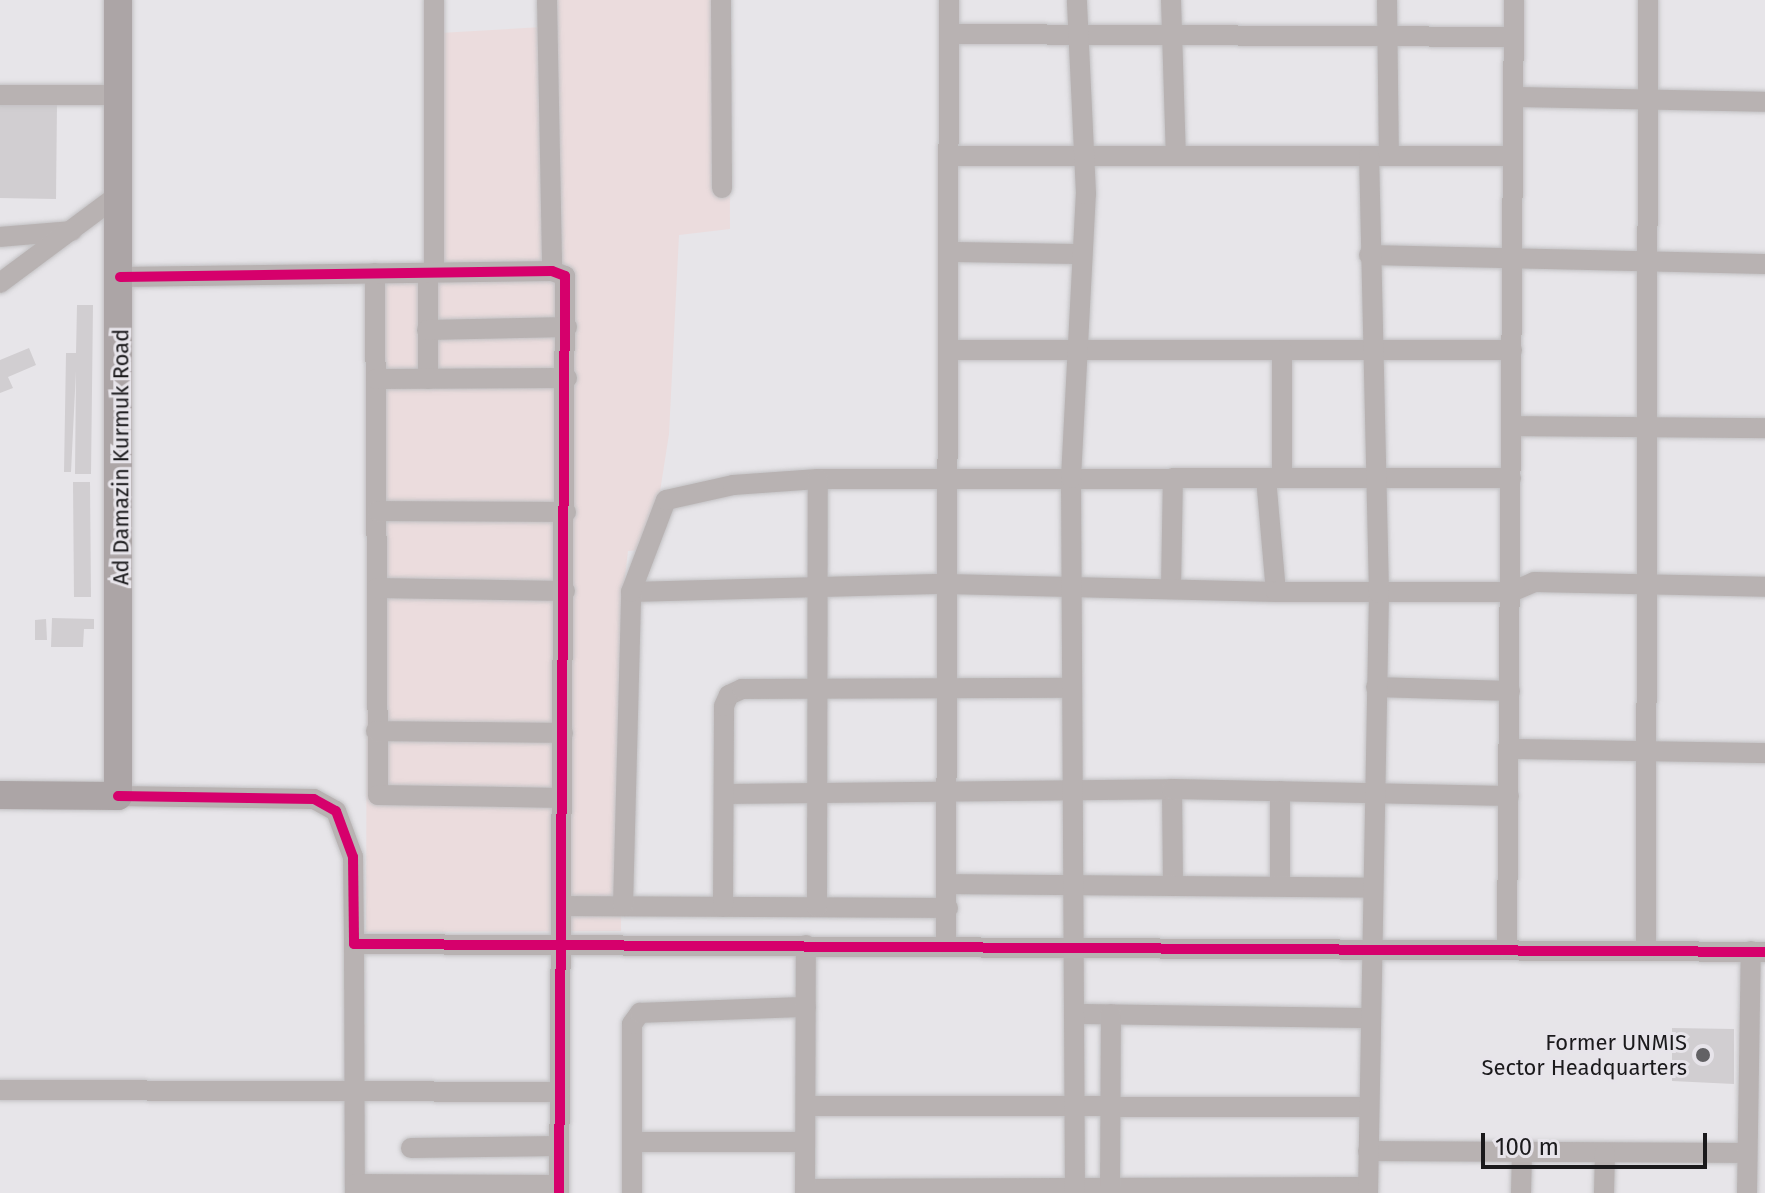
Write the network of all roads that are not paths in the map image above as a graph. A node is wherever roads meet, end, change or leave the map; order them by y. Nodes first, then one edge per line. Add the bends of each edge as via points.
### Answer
1 (118, 0) edge
2 (434, 0) edge
3 (547, 0) edge
4 (721, 0) edge
5 (949, 0) edge
6 (1077, 0) edge
7 (1171, 0) edge
8 (1387, 0) edge
9 (1514, 0) edge
10 (1648, 0) edge
11 (949, 34) junction
12 (1077, 35) junction
13 (1170, 35) junction
14 (1388, 36) junction
15 (1514, 37) junction
16 (0, 95) edge
17 (119, 95) junction
18 (1514, 97) junction
19 (1648, 98) junction
20 (1765, 102) edge
21 (949, 156) junction
22 (1082, 156) junction
23 (1176, 156) junction
24 (1379, 156) junction
25 (1513, 156) junction
26 (722, 188) dead end
27 (118, 195) junction
28 (74, 231) junction
29 (0, 237) edge
30 (949, 252) junction
31 (1082, 254) junction
32 (1369, 255) junction
33 (1512, 258) junction
34 (1648, 260) junction
35 (1765, 264) edge
36 (552, 271) junction
37 (375, 273) junction
38 (431, 273) junction
39 (120, 277) junction
40 (0, 283) edge
41 (567, 327) junction
42 (427, 330) junction
43 (1076, 348) junction
44 (949, 350) junction
45 (1282, 350) junction
46 (1370, 350) junction
47 (1512, 350) junction
48 (567, 378) junction
49 (376, 379) junction
50 (428, 379) junction
51 (1512, 426) junction
52 (1649, 426) junction
53 (1765, 428) edge
54 (949, 478) junction
55 (1071, 478) junction
56 (1173, 478) junction
57 (1274, 478) junction
58 (1376, 478) junction
59 (1511, 478) junction
60 (818, 479) junction
61 (377, 511) junction
62 (566, 512) junction
63 (947, 584) junction
64 (1650, 585) junction
65 (1765, 587) edge
66 (377, 588) junction
67 (1070, 588) junction
68 (1171, 588) junction
69 (565, 591) junction
70 (822, 591) junction
71 (631, 592) junction
72 (1276, 592) junction
73 (1511, 592) junction
74 (1379, 593) junction
75 (1376, 687) junction
76 (821, 688) junction
77 (948, 688) junction
78 (1070, 688) junction
79 (1510, 691) junction
80 (376, 731) junction
81 (563, 733) junction
82 (1510, 749) junction
83 (1648, 750) junction
84 (1765, 753) edge
85 (1172, 789) junction
86 (1073, 791) junction
87 (1280, 791) junction
88 (819, 793) junction
89 (948, 793) junction
90 (724, 794) junction
91 (0, 795) edge
92 (118, 796) junction
93 (1372, 796) junction
94 (1509, 796) junction
95 (562, 798) junction
96 (948, 884) junction
97 (1073, 884) junction
98 (1173, 884) junction
99 (1280, 885) junction
100 (1371, 888) junction
101 (561, 906) junction
102 (623, 906) junction
103 (723, 907) junction
104 (817, 907) junction
105 (948, 908) junction
106 (354, 944) junction
107 (559, 945) junction
108 (806, 945) junction
109 (946, 945) junction
110 (1072, 947) junction
111 (1368, 949) junction
112 (1507, 950) junction
113 (1646, 951) junction
114 (1758, 952) edge
115 (1758, 987) edge
116 (806, 1007) junction
117 (1076, 1014) junction
118 (1111, 1014) junction
119 (1369, 1018) junction
120 (1758, 1070) edge
121 (0, 1090) edge
122 (560, 1092) junction
123 (356, 1095) junction
124 (1075, 1105) junction
125 (1110, 1105) junction
126 (806, 1106) junction
127 (1368, 1107) junction
128 (632, 1142) junction
129 (805, 1142) junction
130 (559, 1146) junction
131 (411, 1148) dead end
132 (1368, 1151) junction
133 (1522, 1152) junction
134 (1605, 1153) junction
135 (1747, 1153) junction
136 (355, 1189) edge
137 (559, 1189) edge
138 (1076, 1190) edge
139 (1110, 1190) edge
140 (1368, 1190) edge
141 (805, 1191) edge
142 (632, 1193) edge
143 (1521, 1193) edge
144 (1604, 1193) edge
145 (1747, 1193) edge

1 - 17 highway, Ad Damazin Kurmuk Road
2 - 38 street
3 - 36 street
4 - 26 street
5 - 11 street
6 - 12 street
7 - 13 street
8 - 14 street
9 - 15 street
10 - 19 street
11 - 12 street
11 - 21 street
12 - 13 street
12 - 22 street
13 - 14 street
13 - 23 street
14 - 15 street
14 - 24 street
15 - 18 street
16 - 17 street
17 - 27 highway, Ad Damazin Kurmuk Road
18 - 19 street
18 - 25 street
19 - 20 street
19 - 34 street
21 - 22 street
21 - 30 street
22 - 23 street
22 - 31 street
23 - 24 street
24 - 25 street
24 - 32 street
25 - 33 street
27 - 28 street
27 - 39 highway, Ad Damazin Kurmuk Road
28 - 29 street
28 - 40 street
30 - 31 street
30 - 44 street
31 - 43 street
32 - 33 street
32 - 46 street
33 - 34 street
33 - 47 street
34 - 35 street
34 - 52 street
36 - 38 street
36 - 41 street via 566,279
37 - 38 street
37 - 39 street
37 - 49 street
38 - 42 street
39 - 92 highway, Ad Damazin Kurmuk Road
41 - 42 street
41 - 48 street
42 - 50 street
43 - 44 street
43 - 45 street
43 - 55 street
44 - 54 street
45 - 46 street
45 - 57 street
46 - 47 street
46 - 58 street
47 - 51 street
48 - 50 street
48 - 62 street
49 - 50 street
49 - 61 street
51 - 52 street
51 - 59 street
52 - 53 street
52 - 64 street
54 - 55 street
54 - 60 street
54 - 63 street
55 - 56 street
55 - 67 street
56 - 57 street
56 - 68 street
57 - 58 street
57 - 72 street
58 - 59 street
58 - 74 street
59 - 73 street
60 - 70 street
60 - 71 street via 733,485 666,500
61 - 62 street
61 - 66 street
62 - 69 street
63 - 67 street
63 - 70 street
63 - 77 street
64 - 65 street
64 - 73 street via 1534,582
64 - 83 street
66 - 69 street
66 - 80 street
67 - 68 street
67 - 78 street
68 - 72 street
69 - 81 street
70 - 71 street
70 - 76 street
71 - 102 street
72 - 74 street
73 - 74 street
73 - 79 street
74 - 75 street
75 - 79 street
75 - 93 street
76 - 77 street
76 - 88 street
76 - 90 street via 742,689 729,695
77 - 78 street
77 - 89 street
78 - 86 street
79 - 82 street
80 - 81 street
80 - 95 street via 376,789 384,798
81 - 95 street
82 - 83 street
82 - 94 street
83 - 84 street
83 - 113 street
85 - 86 street
85 - 87 street
85 - 98 street
86 - 89 street
86 - 97 street
87 - 93 street
87 - 99 street
88 - 89 street
88 - 90 street
88 - 104 street
89 - 96 street
90 - 103 street
91 - 92 highway
92 - 106 street via 314,799 336,811 353,857
93 - 94 street
93 - 100 street
94 - 112 street
95 - 101 street
96 - 97 street
96 - 105 street
97 - 98 street
97 - 110 street
98 - 99 street
99 - 100 street
100 - 111 street
101 - 102 street
101 - 107 street
102 - 103 street
103 - 104 street
104 - 105 street
105 - 109 street
106 - 107 street
106 - 123 street
107 - 108 street
107 - 122 street
108 - 109 street
108 - 116 street
109 - 110 street
110 - 111 street
110 - 117 street
111 - 112 street
111 - 119 street
112 - 113 street
113 - 114 street
114 - 115 street
115 - 120 street
116 - 126 street
116 - 128 street via 640,1013 632,1024
117 - 118 street
117 - 124 street
118 - 119 street
118 - 125 street
119 - 127 street
120 - 135 street
121 - 123 street
122 - 123 street
122 - 130 street
123 - 136 street
124 - 125 street
124 - 126 street
124 - 138 street
125 - 127 street
125 - 139 street
126 - 129 street
127 - 132 street
128 - 129 street
128 - 142 street
129 - 141 street
130 - 131 street
130 - 137 street
132 - 133 street
132 - 140 street
133 - 134 street
133 - 143 street
134 - 135 street
134 - 144 street
135 - 145 street
136 - 137 street
138 - 139 street
138 - 141 street
139 - 140 street

